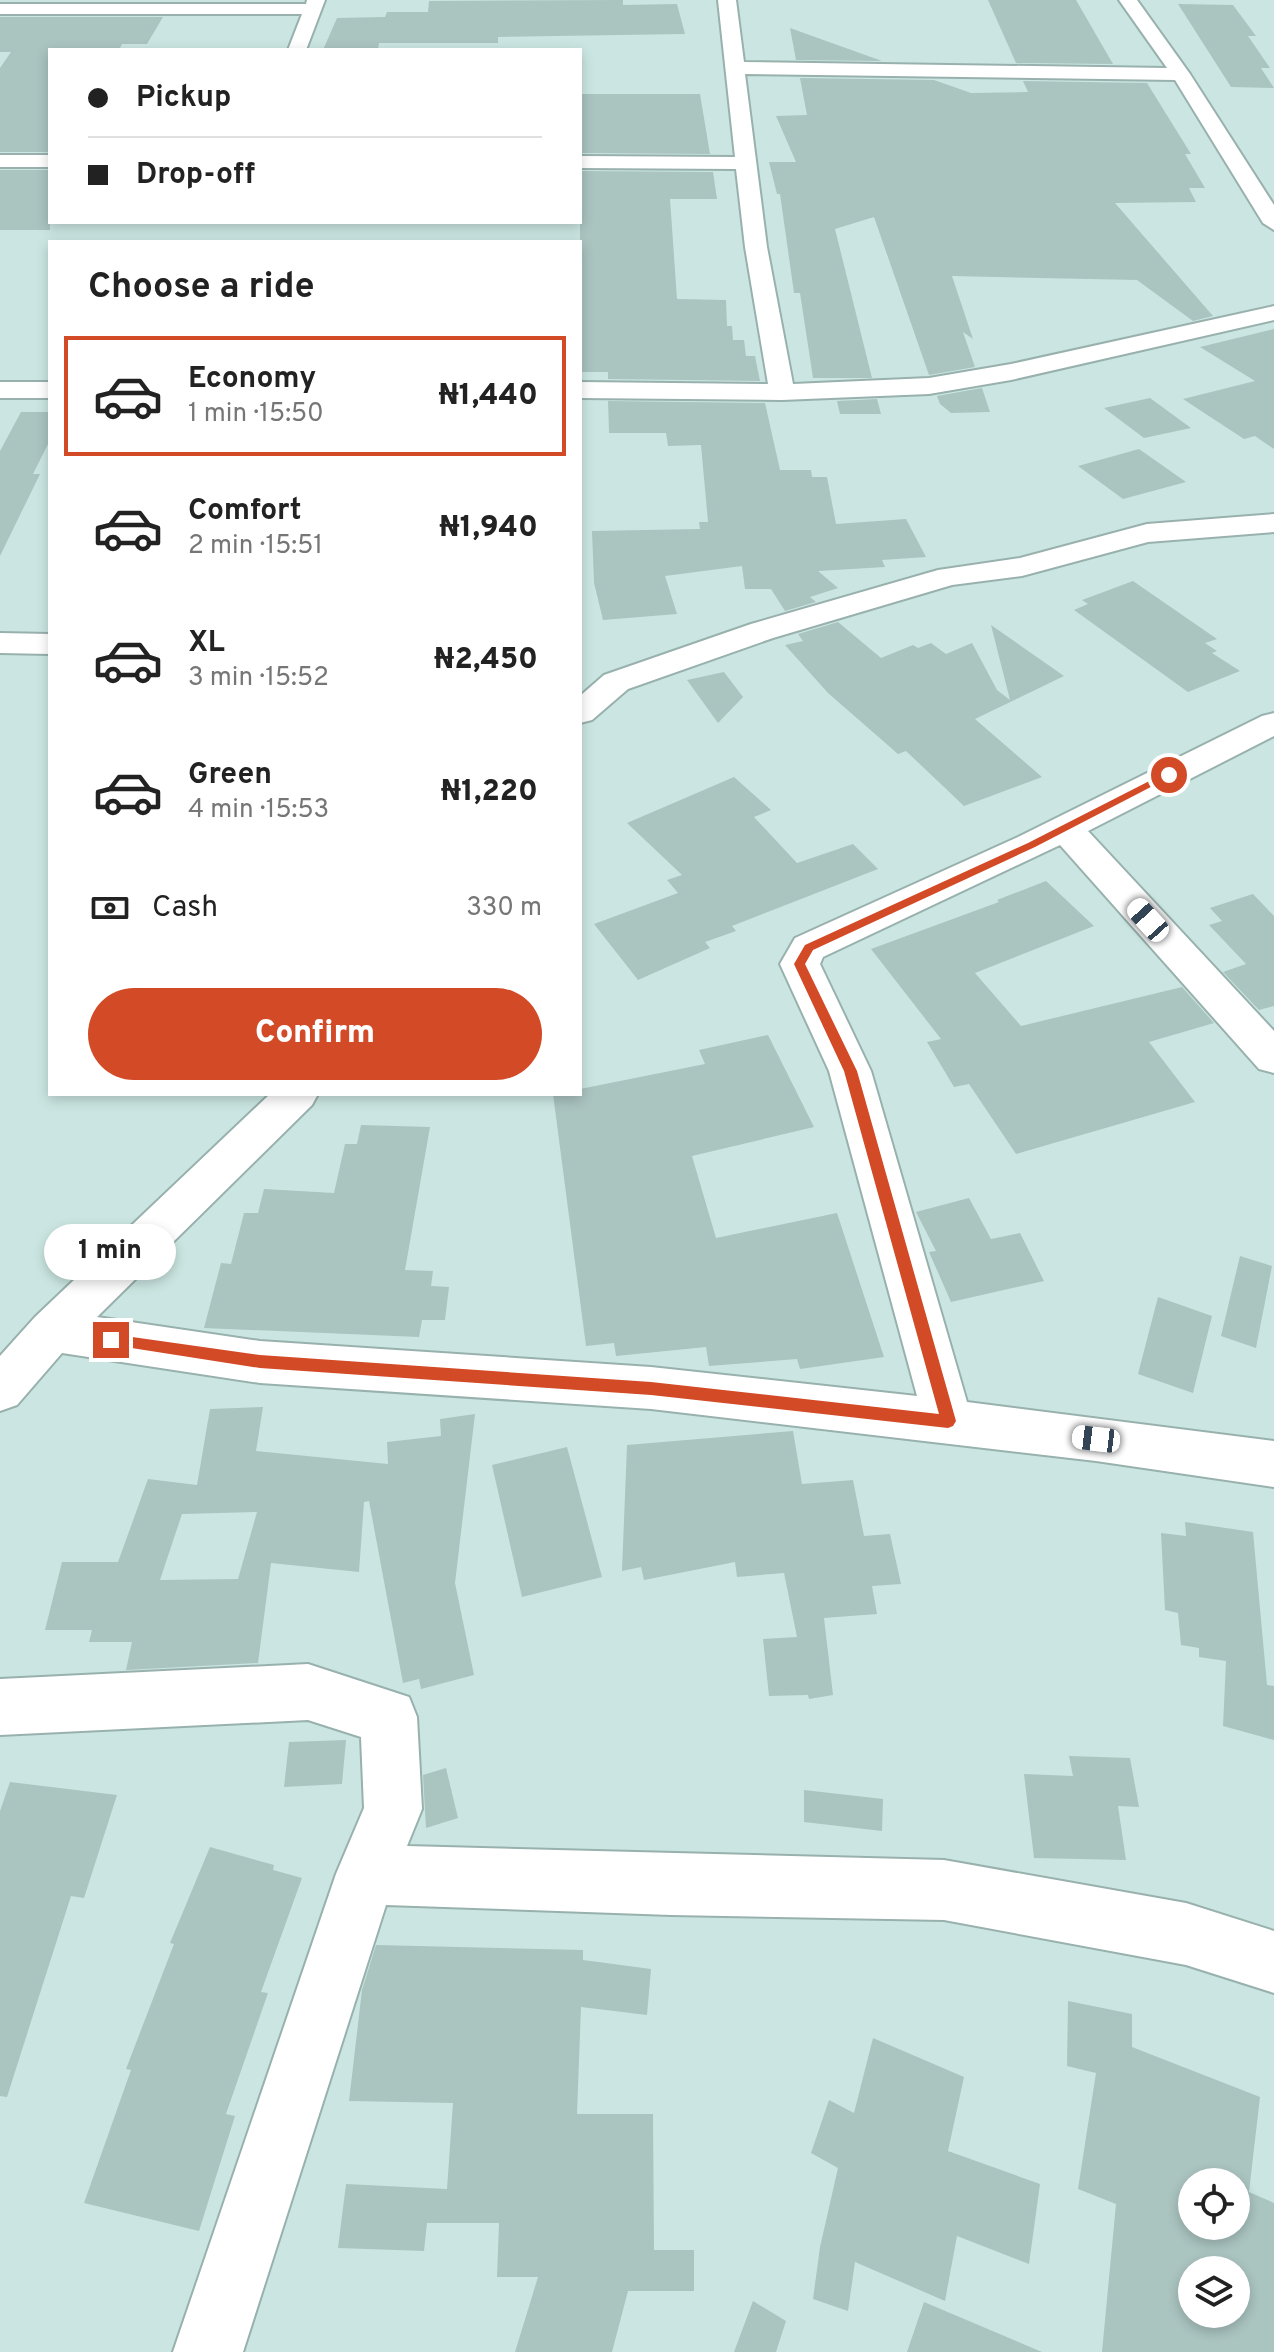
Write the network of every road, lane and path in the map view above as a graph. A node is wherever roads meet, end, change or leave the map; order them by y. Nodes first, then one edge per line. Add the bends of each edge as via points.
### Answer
1 (727, 0) edge
2 (1128, 0) edge
3 (314, 5) edge
4 (0, 9) edge
5 (298, 48) edge
6 (736, 68) junction
7 (1181, 74) junction
8 (0, 161) edge
9 (48, 161) edge
10 (582, 162) edge
11 (748, 163) junction
12 (1274, 223) edge
13 (1274, 313) edge
14 (0, 390) edge
15 (48, 390) edge
16 (582, 390) edge
17 (782, 392) junction
18 (1274, 523) edge
19 (0, 643) edge
20 (48, 644) edge
21 (582, 711) edge
22 (1274, 723) edge
23 (1064, 827) junction
24 (1274, 1058) edge
25 (295, 1096) edge
26 (52, 1331) junction
27 (0, 1390) edge
28 (948, 1421) junction
29 (1274, 1464) edge
30 (0, 1707) edge
31 (366, 1874) junction
32 (1274, 1962) edge
33 (208, 2352) edge

1 - 6 street
2 - 7 street
3 - 4 street
3 - 5 street
6 - 7 street
6 - 11 street
7 - 12 street
8 - 9 street
10 - 11 street
11 - 17 street via 756,247
13 - 17 street via 929,386
14 - 15 street
16 - 17 street
18 - 21 street via 1147,533 1022,567 949,576 762,631 616,682
19 - 20 street
22 - 23 street
23 - 24 street
23 - 28 street via 809,948 800,964 850,1071
25 - 26 street
26 - 27 street
26 - 28 street via 260,1362 651,1388
28 - 29 street
30 - 31 street via 308,1692 389,1717 393,1809
31 - 32 street via 944,1890 1186,1934
31 - 33 street

